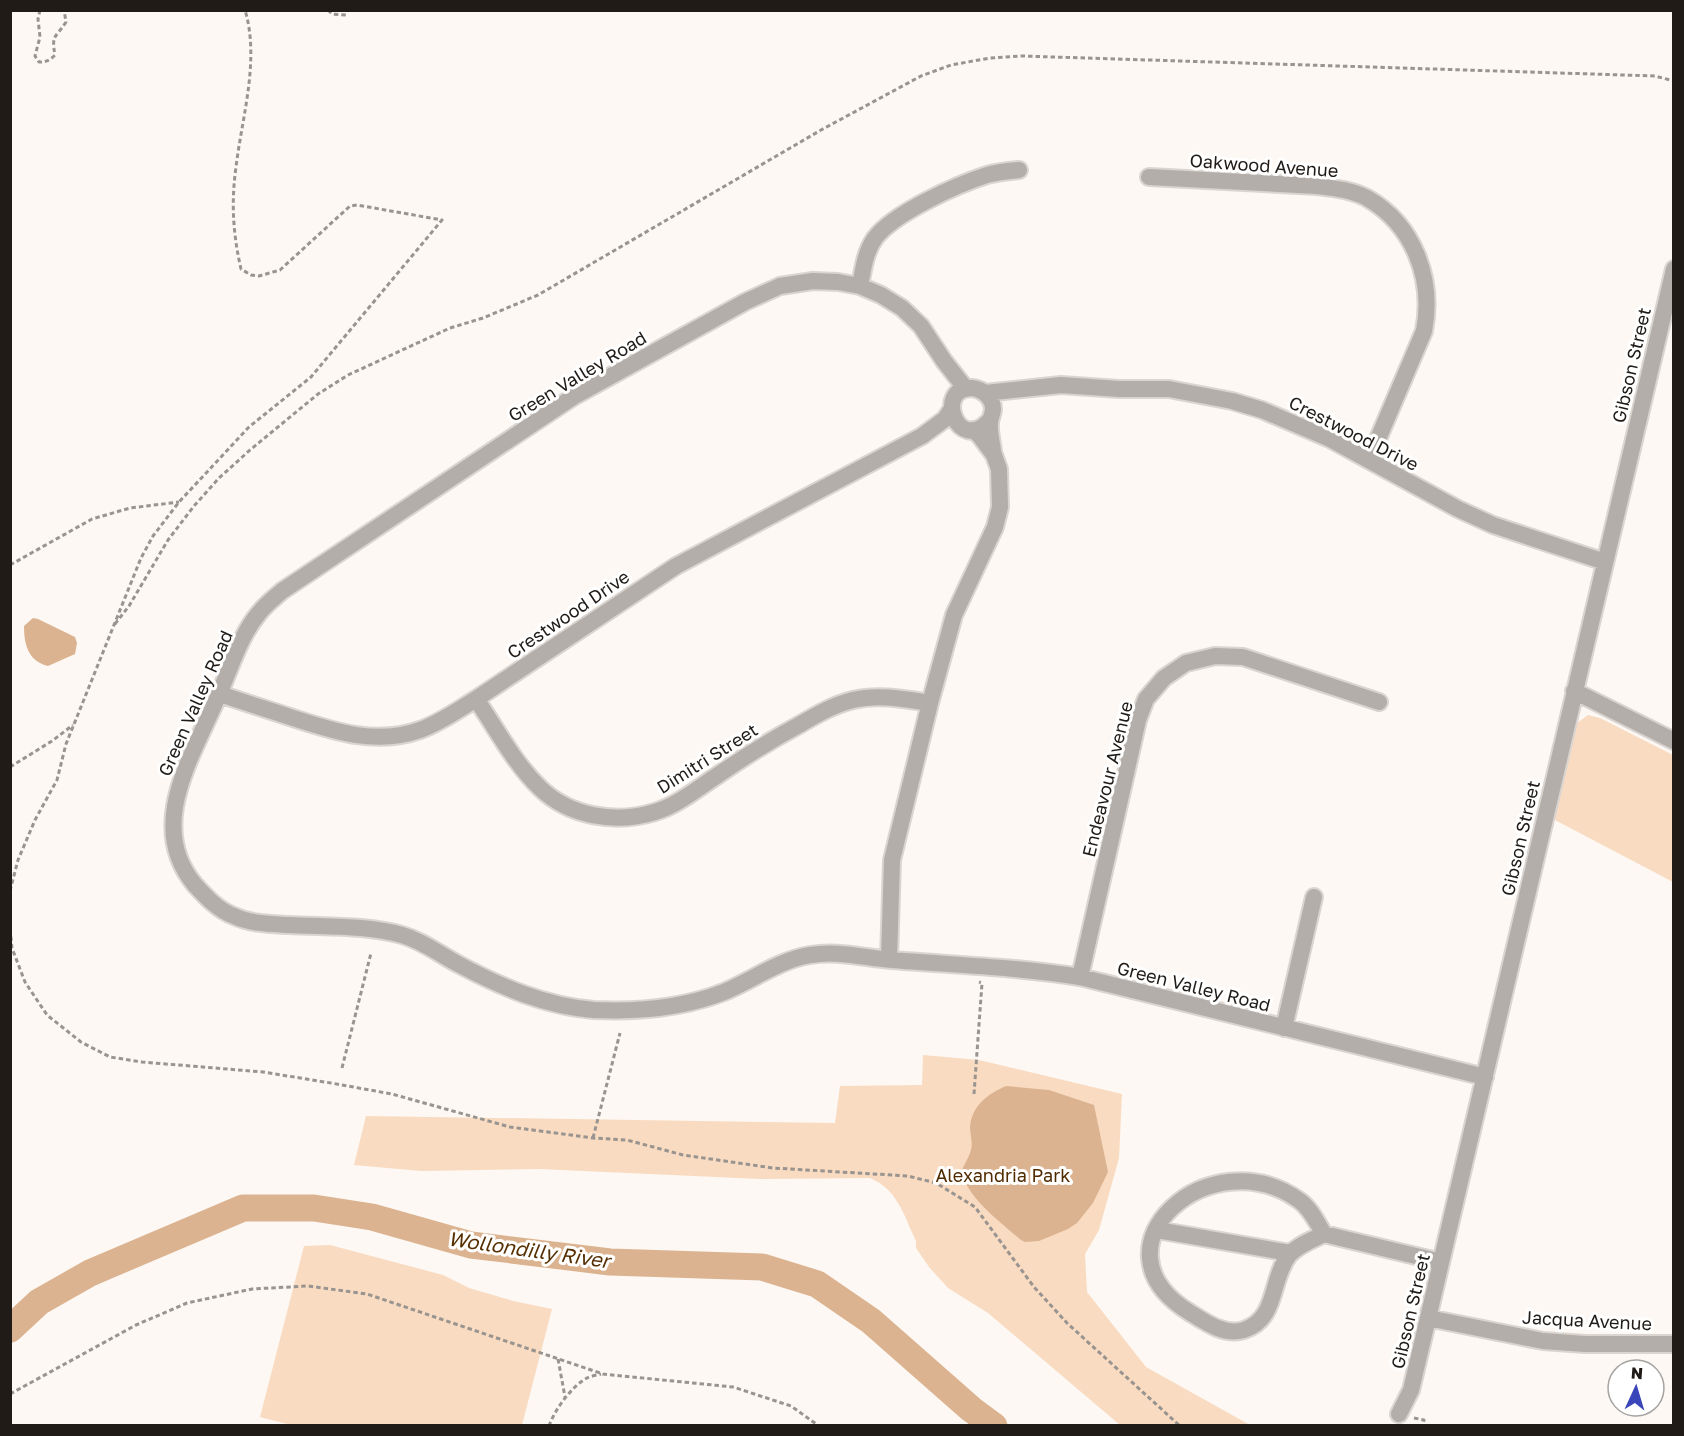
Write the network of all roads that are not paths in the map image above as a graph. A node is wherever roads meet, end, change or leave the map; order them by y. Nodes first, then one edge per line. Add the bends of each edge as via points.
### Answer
1 (1018, 170) dead end
2 (1149, 177) dead end
3 (1672, 279) edge
4 (860, 286) junction
5 (1036, 386) junction
6 (985, 393) junction
7 (961, 410) junction
8 (991, 416) junction
9 (994, 455) junction
10 (1369, 460) junction
11 (1605, 562) junction
12 (1574, 691) junction
13 (220, 694) junction
14 (476, 699) junction
15 (1379, 702) dead end
16 (930, 703) junction
17 (1674, 741) edge
18 (1314, 897) dead end
19 (889, 960) junction
20 (1080, 977) junction
21 (1284, 1028) junction
22 (1485, 1077) junction
23 (1157, 1230) junction
24 (1324, 1234) junction
25 (1290, 1253) junction
26 (1441, 1262) junction
27 (1428, 1318) junction
28 (1674, 1344) edge
29 (1400, 1414) dead end

1 - 4 street via 989,174 961,184 892,221 874,239
2 - 10 street, Oakwood Avenue via 1343,190 1366,198 1399,225 1422,267 1427,313 1424,331
3 - 11 street, Gibson Street
4 - 7 street, Green Valley Road via 902,308 921,326 944,361
4 - 13 street, Green Valley Road via 813,281 780,286 573,397 282,591 258,613
5 - 6 street, Crestwood Drive
5 - 8 street, Crestwood Drive via 998,404
5 - 10 street, Crestwood Drive via 1169,389 1203,394 1262,410
6 - 7 street, Crestwood Drive via 973,388
6 - 8 street, Green Valley Road via 993,403
7 - 8 street, Crestwood Drive via 979,429
7 - 9 street, Green Valley Road
7 - 14 street, Crestwood Drive via 922,436 676,566
8 - 9 street, Green Valley Road
9 - 16 street, Green Valley Road via 1001,485 998,517 954,615
10 - 11 street, Crestwood Drive via 1493,525
11 - 12 street, Gibson Street
12 - 17 street
12 - 22 street, Gibson Street
13 - 14 street, Crestwood Drive via 337,732 366,737 393,737 420,730
13 - 19 street, Green Valley Road via 176,795 172,823 176,850 187,875 209,901 234,916 262,924 380,930 403,935 521,994 593,1010 659,1008 693,1002 807,955 834,952
14 - 16 street, Dimitri Street via 540,788 561,804 611,818 632,817 679,801 743,757 829,708 874,697
15 - 20 street, Endeavour Avenue via 1244,657 1215,656 1186,663 1164,678 1146,699 1138,720
16 - 19 street, Green Valley Road via 892,860
18 - 21 street
19 - 20 street, Green Valley Road via 1014,967
20 - 21 street, Green Valley Road
21 - 22 street, Green Valley Road
22 - 26 street, Gibson Street
23 - 24 street via 1170,1209 1183,1198 1220,1182 1243,1181 1272,1187 1302,1202
23 - 25 street
23 - 25 street via 1150,1252 1164,1293 1205,1322 1229,1331 1242,1331 1264,1317
24 - 25 street
24 - 26 street
26 - 27 street, Gibson Street
27 - 28 street, Jacqua Avenue via 1543,1341
27 - 29 street, Gibson Street via 1411,1389

